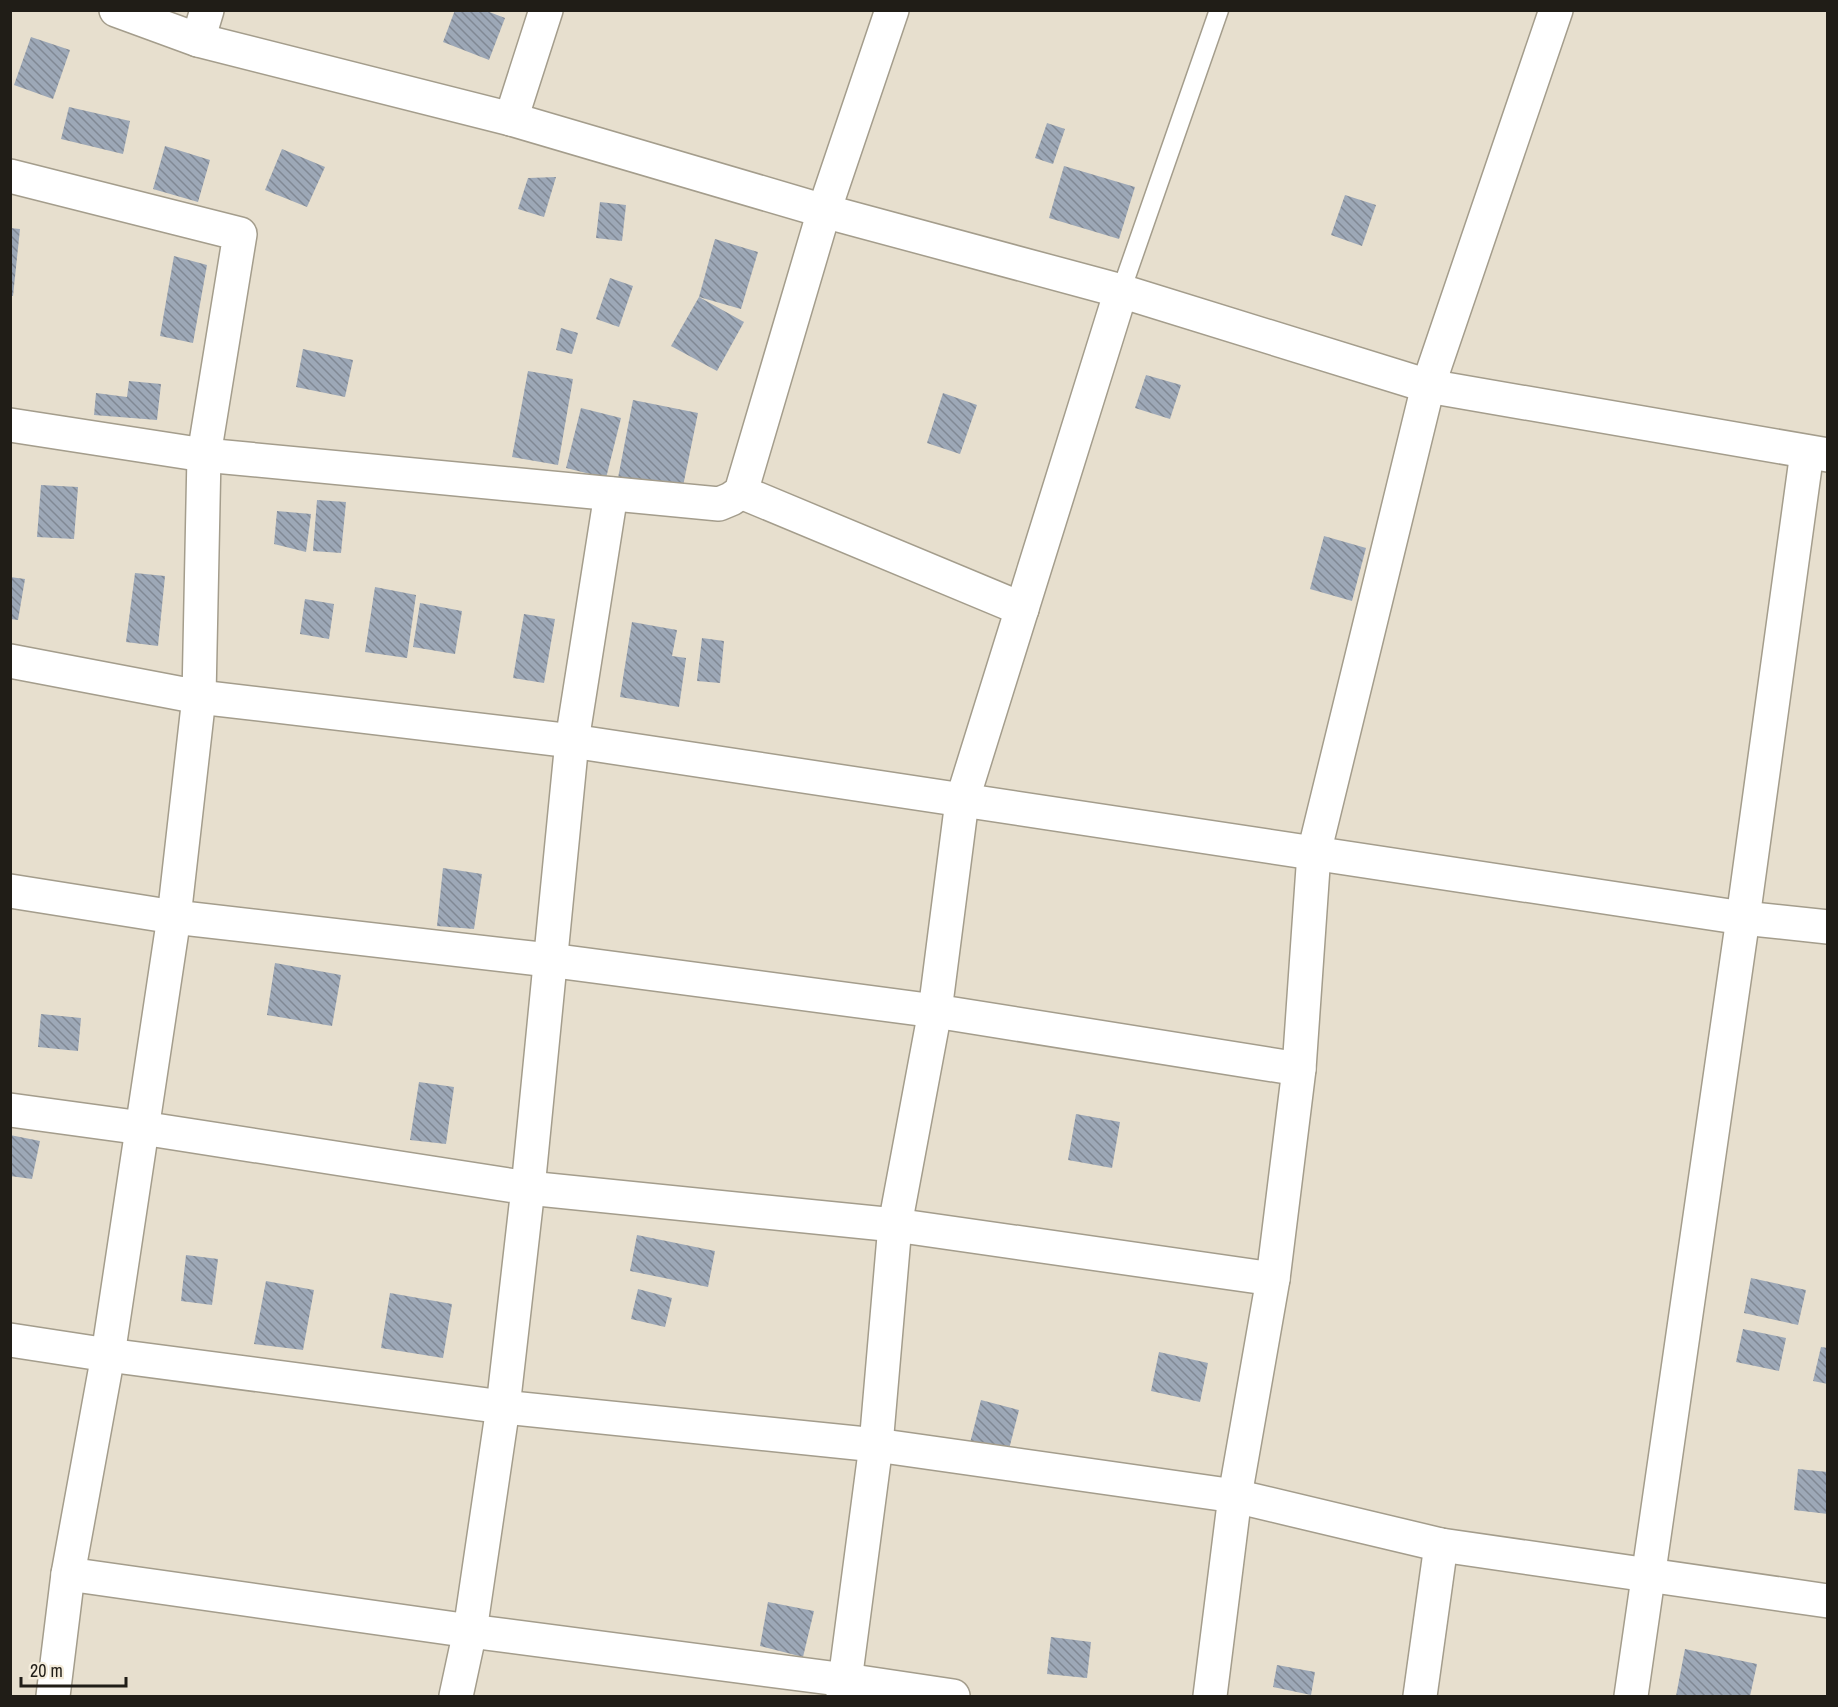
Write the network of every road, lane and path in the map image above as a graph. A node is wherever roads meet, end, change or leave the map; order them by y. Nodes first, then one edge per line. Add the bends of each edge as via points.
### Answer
1 (116, 10) edge
2 (546, 10) edge
3 (892, 10) edge
4 (1219, 10) edge
5 (1556, 10) edge
6 (203, 25) edge
7 (511, 119) junction
8 (10, 176) edge
9 (824, 210) junction
10 (1121, 291) junction
11 (1428, 386) junction
12 (10, 425) edge
13 (1817, 453) edge
14 (204, 455) junction
15 (741, 492) junction
16 (611, 494) junction
17 (1022, 609) junction
18 (10, 661) edge
19 (199, 697) junction
20 (572, 741) junction
21 (962, 801) junction
22 (1314, 854) junction
23 (10, 891) edge
24 (174, 917) junction
25 (1743, 918) junction
26 (1827, 927) edge
27 (549, 960) junction
28 (936, 1011) junction
29 (1299, 1069) junction
30 (10, 1110) edge
31 (142, 1128) junction
32 (528, 1188) junction
33 (895, 1225) junction
34 (1273, 1279) junction
35 (10, 1340) edge
36 (108, 1355) junction
37 (503, 1407) junction
38 (876, 1445) junction
39 (1234, 1496) junction
40 (1441, 1545) junction
41 (68, 1574) junction
42 (1648, 1575) junction
43 (1827, 1601) edge
44 (470, 1631) junction
45 (845, 1688) edge
46 (53, 1696) edge
47 (456, 1696) edge
48 (952, 1696) edge
49 (1210, 1696) edge
50 (1420, 1696) edge
51 (1630, 1696) edge

1 - 6 street
2 - 7 street
3 - 9 street
4 - 10 lane
5 - 11 street
6 - 7 street
7 - 9 street
8 - 14 street via 240,234
9 - 10 street
9 - 15 street
10 - 11 street
10 - 17 street
11 - 13 street
11 - 22 street
12 - 14 street
13 - 25 street
14 - 16 street
14 - 19 street
15 - 16 street via 718,504
15 - 17 street
16 - 20 street
17 - 21 street
18 - 19 street
19 - 20 street
19 - 24 street
20 - 21 street
20 - 27 street
21 - 22 street
21 - 28 street
22 - 25 street
22 - 29 street
23 - 24 street
24 - 27 street
24 - 31 street
25 - 26 street
25 - 42 street
27 - 28 street
27 - 32 street
28 - 29 street
28 - 33 street
29 - 34 street
30 - 31 street
31 - 32 street
31 - 36 street
32 - 33 street
32 - 37 street
33 - 34 street
33 - 38 street
34 - 39 street
35 - 36 street
36 - 37 street
36 - 41 street
37 - 38 street
37 - 44 street
38 - 39 street
38 - 45 street
39 - 40 street
39 - 49 street
40 - 42 street
40 - 50 street
41 - 44 street
41 - 46 street
42 - 43 street
42 - 51 street
44 - 45 street
44 - 47 street
45 - 48 street

